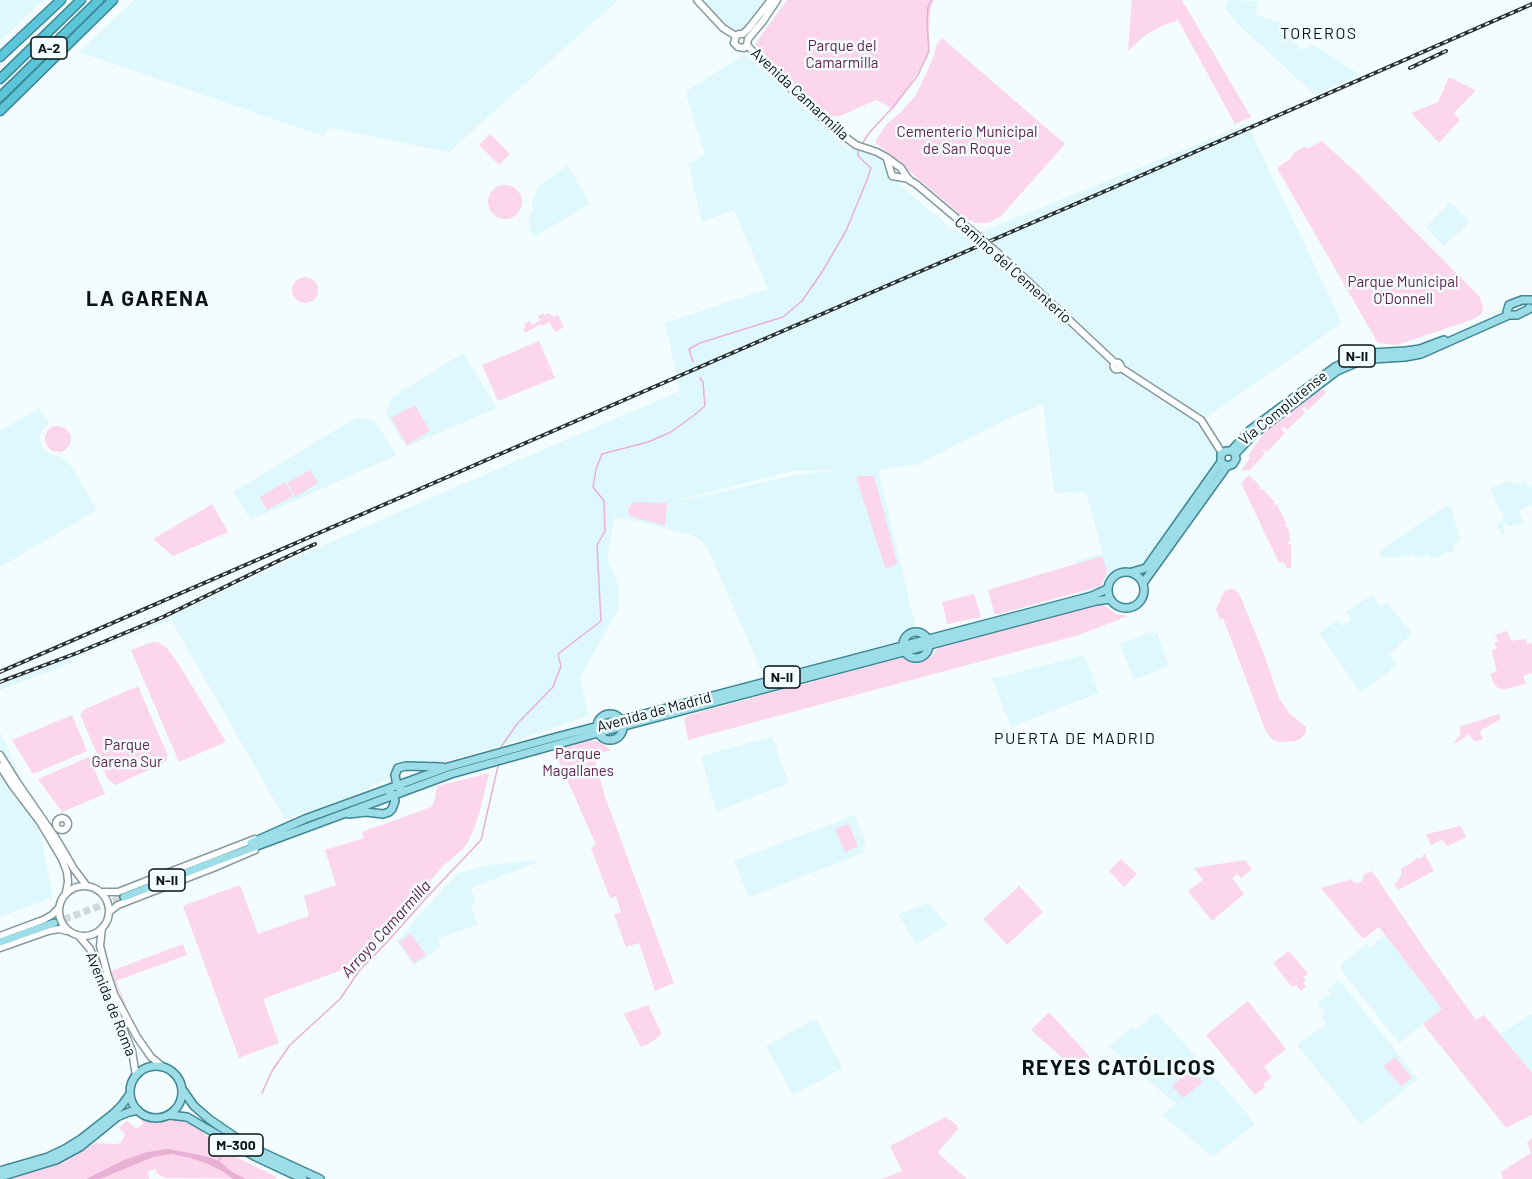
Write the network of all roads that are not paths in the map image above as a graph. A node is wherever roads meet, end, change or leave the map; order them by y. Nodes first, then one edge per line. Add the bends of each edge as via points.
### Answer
1 (62, 0) edge
2 (81, 0) edge
3 (99, 0) edge
4 (113, 0) edge
5 (697, 0) edge
6 (771, 0) edge
7 (777, 0) edge
8 (53, 7) junction
9 (736, 36) junction
10 (746, 39) junction
11 (0, 49) edge
12 (60, 51) junction
13 (0, 57) edge
14 (0, 79) edge
15 (0, 97) edge
16 (0, 104) edge
17 (0, 111) edge
18 (886, 157) junction
19 (899, 171) junction
20 (1530, 304) edge
21 (1508, 314) junction
22 (1233, 452) junction
23 (1222, 453) junction
24 (1224, 464) junction
25 (1132, 572) junction
26 (1143, 583) junction
27 (1107, 589) junction
28 (1110, 599) junction
29 (929, 642) junction
30 (903, 649) junction
31 (622, 723) junction
32 (597, 729) junction
33 (0, 755) edge
34 (0, 765) edge
35 (448, 767) junction
36 (397, 786) junction
37 (386, 790) junction
38 (404, 790) junction
39 (393, 795) junction
40 (32, 804) junction
41 (340, 814) junction
42 (56, 823) junction
43 (64, 831) junction
44 (282, 832) junction
45 (71, 863) junction
46 (86, 885) junction
47 (66, 892) junction
48 (101, 892) junction
49 (124, 897) tunnel mouth
50 (58, 909) junction
51 (109, 912) junction
52 (54, 923) tunnel mouth
53 (102, 928) junction
54 (68, 931) junction
55 (0, 936) edge
56 (79, 936) junction
57 (0, 942) edge
58 (0, 948) edge
59 (163, 1067) junction
60 (136, 1076) junction
61 (182, 1089) junction
62 (130, 1094) junction
63 (138, 1110) junction
64 (168, 1115) junction
65 (0, 1171) edge
66 (0, 1177) edge
67 (303, 1179) edge
68 (320, 1179) edge

1 - 8 highway
2 - 14 highway, A-2
3 - 15 highway, A-2
4 - 12 highway
5 - 9 street
6 - 10 street
7 - 10 street
8 - 11 highway via 33,18
8 - 13 highway
9 - 10 street
9 - 10 street via 736,46 742,48
10 - 18 street, Avenida Camarmilla via 830,126 856,145
12 - 16 highway
12 - 17 highway
18 - 19 street, Avenida Camarmilla
18 - 19 street via 891,170
19 - 23 street, Camino del Cementerio, bridge via 993,249 1118,365 1201,420
20 - 21 main road via 1517,315
20 - 21 main road via 1522,300 1513,302
21 - 22 main road, Vía Complutense / N-II via 1480,322 1437,343 1406,351 1371,353 1335,367 1250,430
22 - 23 main road
22 - 24 main road, N-II via 1234,463
23 - 24 main road, N-II
24 - 25 main road, N-II via 1146,568
24 - 26 main road, N-II
25 - 26 main road
25 - 27 main road, N-II via 1119,572
26 - 28 main road, N-II via 1144,595 1137,606 1120,607
27 - 28 main road
27 - 29 main road, Avenida de Madrid / N-II
28 - 29 main road, Avenida de Madrid / N-II
29 - 30 main road, Avenida de Madrid / N-II
29 - 30 main road via 926,654 920,658 909,656
30 - 31 main road, Avenida de Madrid / N-II
31 - 32 main road, Avenida de Madrid / N-II
31 - 32 main road via 615,714 606,714
32 - 35 main road, Avenida de Madrid / N-II
32 - 38 main road, Avenida de Madrid / N-II
33 - 40 street
34 - 47 street via 62,859 67,872
35 - 36 main road, Avenida de Madrid / N-II
35 - 36 main road via 398,768
36 - 37 main road, Avenida de Madrid / N-II
36 - 38 main road
37 - 39 main road
37 - 44 main road, Avenida de Madrid / N-II
38 - 39 main road, Avenida de Madrid / N-II
39 - 41 main road, Avenida de Madrid / N-II
39 - 41 main road via 395,801 389,812
40 - 42 street
40 - 45 street
41 - 44 main road, Avenida de Madrid / N-II
42 - 43 street
42 - 43 street via 60,818 68,820 69,827
43 - 45 street via 61,838
44 - 48 street, N-II via 118,892
44 - 49 main road, Avenida de Madrid / N-II
44 - 51 street, N-II via 213,868 123,902
45 - 46 street
46 - 47 street
46 - 48 street
47 - 50 street
48 - 51 street
50 - 54 street
50 - 55 street via 44,920
51 - 53 street, M-300
52 - 57 main road
53 - 56 street
53 - 59 street, Avenida de Roma / M-300 via 100,946 114,994 137,1037
54 - 56 street
54 - 58 street via 48,931
56 - 60 street, Avenida de Roma via 90,949 132,1051
59 - 60 main road via 153,1066
59 - 61 main road, M-300 via 176,1075
60 - 62 main road
61 - 64 main road via 181,1100
61 - 68 main road, M-300 via 194,1106 238,1139
62 - 63 main road
62 - 65 main road via 113,1114 65,1149
63 - 64 main road, M-300 via 152,1118
63 - 66 main road via 117,1118 56,1160
64 - 67 main road, M-300 via 186,1117

